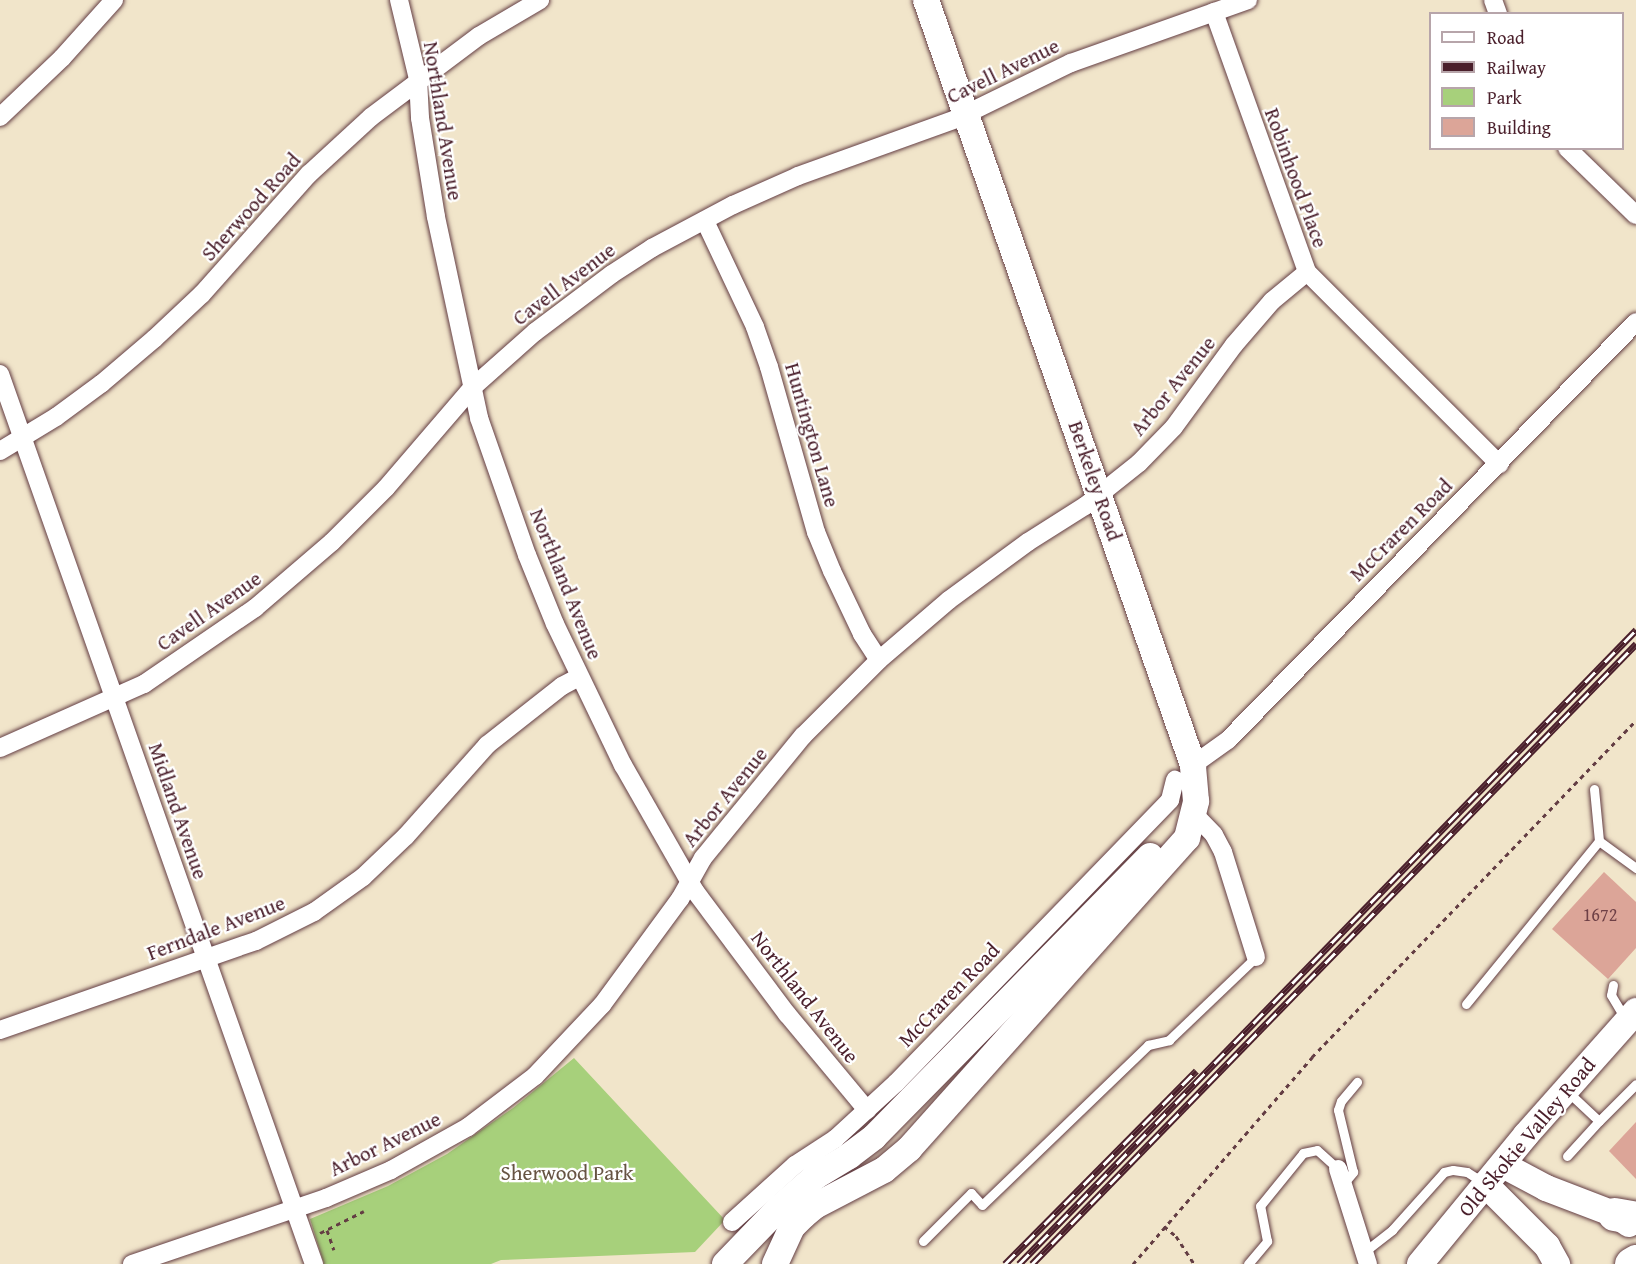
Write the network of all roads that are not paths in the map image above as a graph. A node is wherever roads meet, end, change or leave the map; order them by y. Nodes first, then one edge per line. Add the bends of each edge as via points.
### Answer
1 (114, 0) edge
2 (399, 0) edge
3 (540, 0) edge
4 (926, 0) edge
5 (1248, 0) edge
6 (1214, 12) junction
7 (418, 80) junction
8 (968, 114) junction
9 (0, 117) edge
10 (1569, 150) edge
11 (1636, 215) edge
12 (705, 221) junction
13 (1307, 272) junction
14 (1636, 322) edge
15 (0, 374) edge
16 (473, 387) junction
17 (22, 437) junction
18 (0, 451) edge
19 (1499, 464) junction
20 (1100, 495) junction
21 (879, 660) junction
22 (579, 677) junction
23 (115, 698) junction
24 (0, 748) edge
25 (1184, 772) junction
26 (1594, 789) dead end
27 (1193, 813) junction
28 (1599, 841) junction
29 (1636, 868) edge
30 (690, 879) junction
31 (1256, 957) joint
32 (206, 958) junction
33 (1613, 986) dead end
34 (1466, 1004) dead end
35 (1631, 1016) edge
36 (0, 1030) edge
37 (1357, 1082) dead end
38 (1636, 1084) edge
39 (1566, 1090) junction
40 (867, 1110) junction
41 (1599, 1121) junction
42 (1567, 1156) dead end
43 (1503, 1165) junction
44 (1340, 1177) junction
45 (1485, 1184) junction
46 (294, 1209) junction
47 (1629, 1221) edge
48 (732, 1222) dead end
49 (923, 1241) dead end
50 (1366, 1258) edge
51 (1636, 1261) edge
52 (132, 1264) edge
53 (314, 1264) edge
54 (724, 1264) edge
55 (775, 1264) edge
56 (1248, 1264) edge
57 (1420, 1264) edge
58 (1557, 1264) edge
59 (1630, 1264) edge

1 - 9 street via 62,58
2 - 7 street, Northland Avenue
3 - 7 street, Sherwood Road via 479,36
4 - 8 street, Berkeley Road
5 - 6 street, Cavell Avenue
6 - 8 street, Cavell Avenue via 1071,63
6 - 13 street, Robinhood Place
7 - 16 street, Northland Avenue via 436,217
7 - 17 street, Sherwood Road via 370,117 309,174 202,294 154,339 92,390
8 - 12 street, Cavell Avenue via 798,176
8 - 20 street, Berkeley Road
10 - 11 street
12 - 16 street, Cavell Avenue via 612,274 535,332
12 - 21 street, Huntington Lane via 758,337 816,532 862,634
13 - 19 street, Robinhood Place
13 - 20 street, Arbor Avenue via 1272,301 1234,345 1174,427
14 - 19 street, McCraren Road
15 - 17 street, Midland Avenue
16 - 22 street, Northland Avenue via 479,418 527,555
16 - 23 street, Cavell Avenue via 386,488 291,579 153,677
17 - 18 street, Sherwood Road
17 - 23 street, Midland Avenue
19 - 25 street, McCraren Road via 1228,740
20 - 21 street, Arbor Avenue via 949,600
20 - 25 street, Berkeley Road
21 - 30 street, Arbor Avenue via 803,736 720,835
22 - 30 street, Northland Avenue via 623,765
22 - 32 street, Ferndale Avenue via 552,693 487,745 406,836 363,877 293,924
23 - 24 street, Cavell Avenue
23 - 32 street, Midland Avenue
25 - 27 street, Berkeley Road via 1196,788
25 - 40 street, McCraren Road via 1170,800
26 - 28 lane
27 - 31 street via 1214,835 1223,852
27 - 54 street via 874,1137 786,1201
27 - 55 street, Berkeley Road via 1187,838 909,1149 884,1170 803,1216 792,1227
28 - 29 lane
28 - 34 lane
30 - 40 street, Northland Avenue via 787,1014
30 - 46 street, Arbor Avenue via 602,1005 535,1076 447,1140 391,1170
31 - 49 lane via 1169,1040 1148,1045 982,1205 971,1193
32 - 36 street, Ferndale Avenue
32 - 46 street, Midland Avenue
33 - 35 lane via 1611,995
35 - 39 street, Old Skokie Valley Road
37 - 44 lane via 1338,1110 1353,1172
38 - 41 lane
39 - 41 lane
39 - 43 street, Old Skokie Valley Road
40 - 48 street, McCraren Road via 835,1139 795,1165
41 - 42 lane
43 - 45 street, Old Skokie Valley Road
43 - 47 street via 1546,1188
44 - 50 street
44 - 56 lane via 1317,1150 1303,1153 1260,1206 1267,1241
45 - 50 lane via 1467,1172 1444,1172
45 - 57 street, Old Skokie Valley Road
45 - 58 street via 1547,1246
46 - 52 street, Arbor Avenue
46 - 53 street, Midland Avenue
51 - 59 highway

